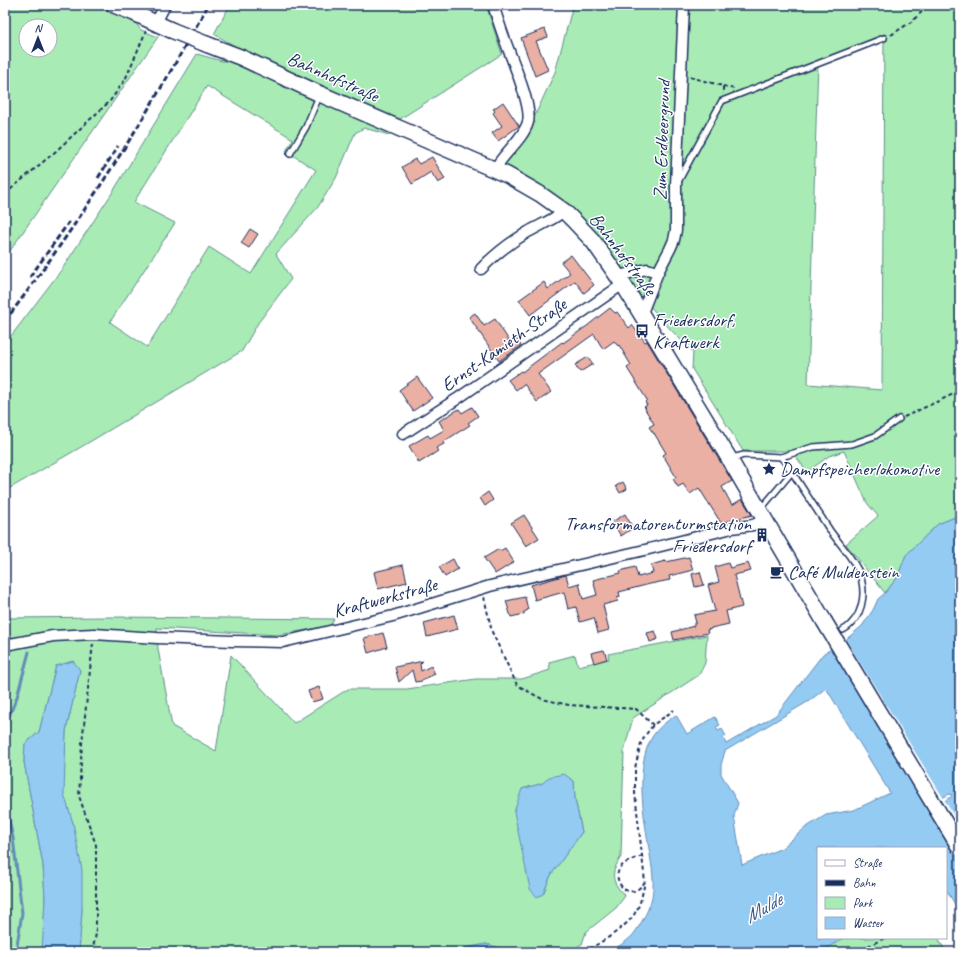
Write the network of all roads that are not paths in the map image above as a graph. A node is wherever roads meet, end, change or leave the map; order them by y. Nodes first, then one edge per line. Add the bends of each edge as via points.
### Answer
1 (114, 5) edge
2 (165, 5) edge
3 (493, 5) edge
4 (684, 5) edge
5 (156, 23) junction
6 (884, 38) road end
7 (320, 94) junction
8 (290, 154) dead end
9 (494, 169) junction
10 (676, 185) junction
11 (564, 211) junction
12 (481, 269) dead end
13 (658, 272) junction
14 (621, 280) junction
15 (642, 313) junction
16 (899, 419) road end
17 (403, 434) dead end
18 (781, 457) junction
19 (730, 460) junction
20 (792, 472) junction
21 (762, 514) junction
22 (843, 630) dead end
23 (5, 645) edge
24 (960, 848) edge

1 - 5 main road, Bahnhofstraße
2 - 5 street
3 - 9 street via 529,111 526,129
4 - 10 street, Zum Erdbeergrund
5 - 7 main road, Bahnhofstraße, bridge via 240,57
6 - 10 lane via 722,102
7 - 8 lane
7 - 9 main road, Bahnhofstraße
9 - 11 main road, Bahnhofstraße via 529,187
10 - 13 street, Zum Erdbeergrund via 676,230
11 - 12 street via 556,218 516,239
11 - 14 main road, Bahnhofstraße via 584,230
13 - 14 street via 647,269 634,272
13 - 15 street, Zum Erdbeergrund
14 - 15 main road, Bahnhofstraße
14 - 17 street, Ernst-Kamieth-Straße via 457,399
15 - 19 main road, Bahnhofstraße
16 - 18 lane via 875,436 852,444 813,447
18 - 19 lane via 744,455
18 - 20 lane
19 - 21 main road, Bahnhofstraße
20 - 21 lane via 765,504
20 - 22 lane via 858,570 862,580 862,603 858,614 852,624
21 - 23 street, Kraftwerkstraße via 753,525 482,588 393,616 283,642 232,642 94,634 53,636
21 - 24 main road, Bahnhofstraße, bridge

